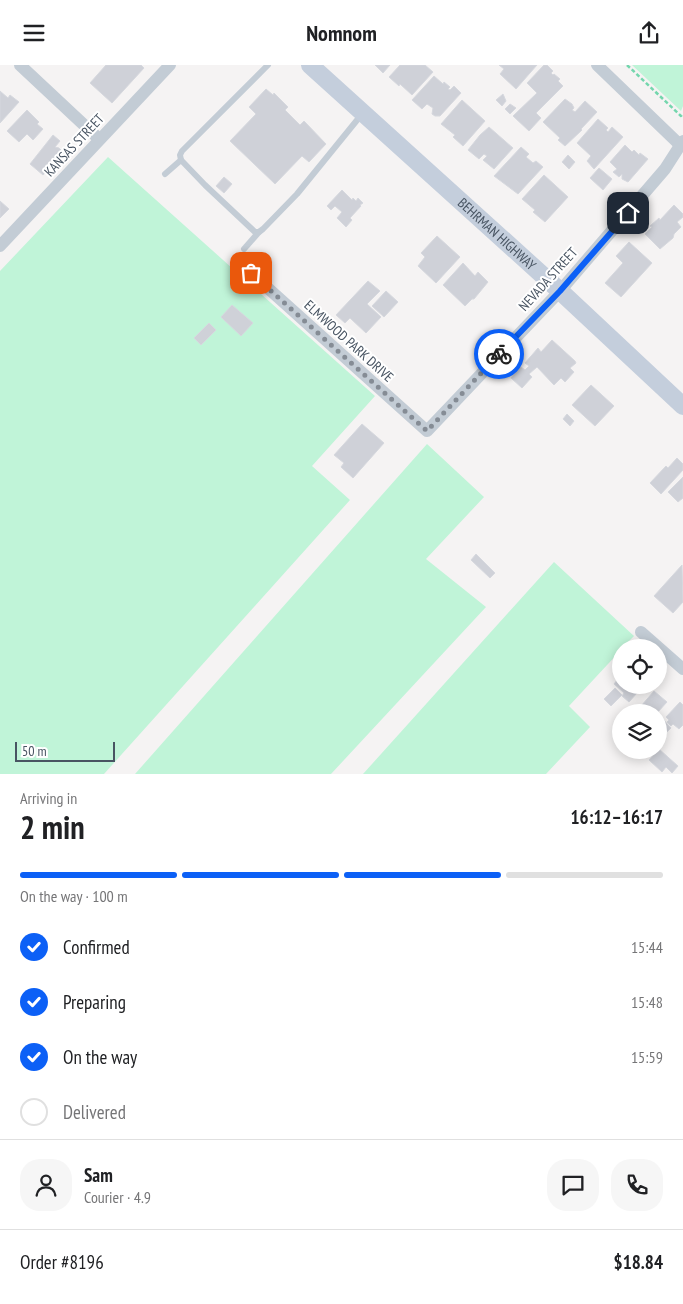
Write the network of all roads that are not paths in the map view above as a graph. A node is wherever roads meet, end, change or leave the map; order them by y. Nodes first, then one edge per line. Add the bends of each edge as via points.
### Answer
1 (20, 65) edge
2 (170, 65) edge
3 (268, 65) edge
4 (310, 65) edge
5 (597, 65) edge
6 (362, 113) junction
7 (99, 139) junction
8 (682, 144) edge
9 (181, 160) junction
10 (165, 174) dead end
11 (259, 232) junction
12 (0, 246) edge
13 (244, 249) dead end
14 (251, 273) dead end
15 (560, 291) junction
16 (683, 406) edge
17 (427, 431) joint
18 (641, 632) dead end
19 (683, 669) edge

1 - 7 street
2 - 7 street, KANSAS STREET
3 - 9 lane via 182,151
4 - 6 street, BEHRMAN HIGHWAY
5 - 8 street
6 - 11 lane via 297,194
6 - 15 street, BEHRMAN HIGHWAY
7 - 12 street, KANSAS STREET
8 - 15 street, NEVADA STREET via 665,169
9 - 10 lane
9 - 11 lane via 235,214
11 - 13 lane
14 - 17 street, ELMWOOD PARK DRIVE
15 - 16 street, BEHRMAN HIGHWAY
15 - 17 street, NEVADA STREET
18 - 19 street

